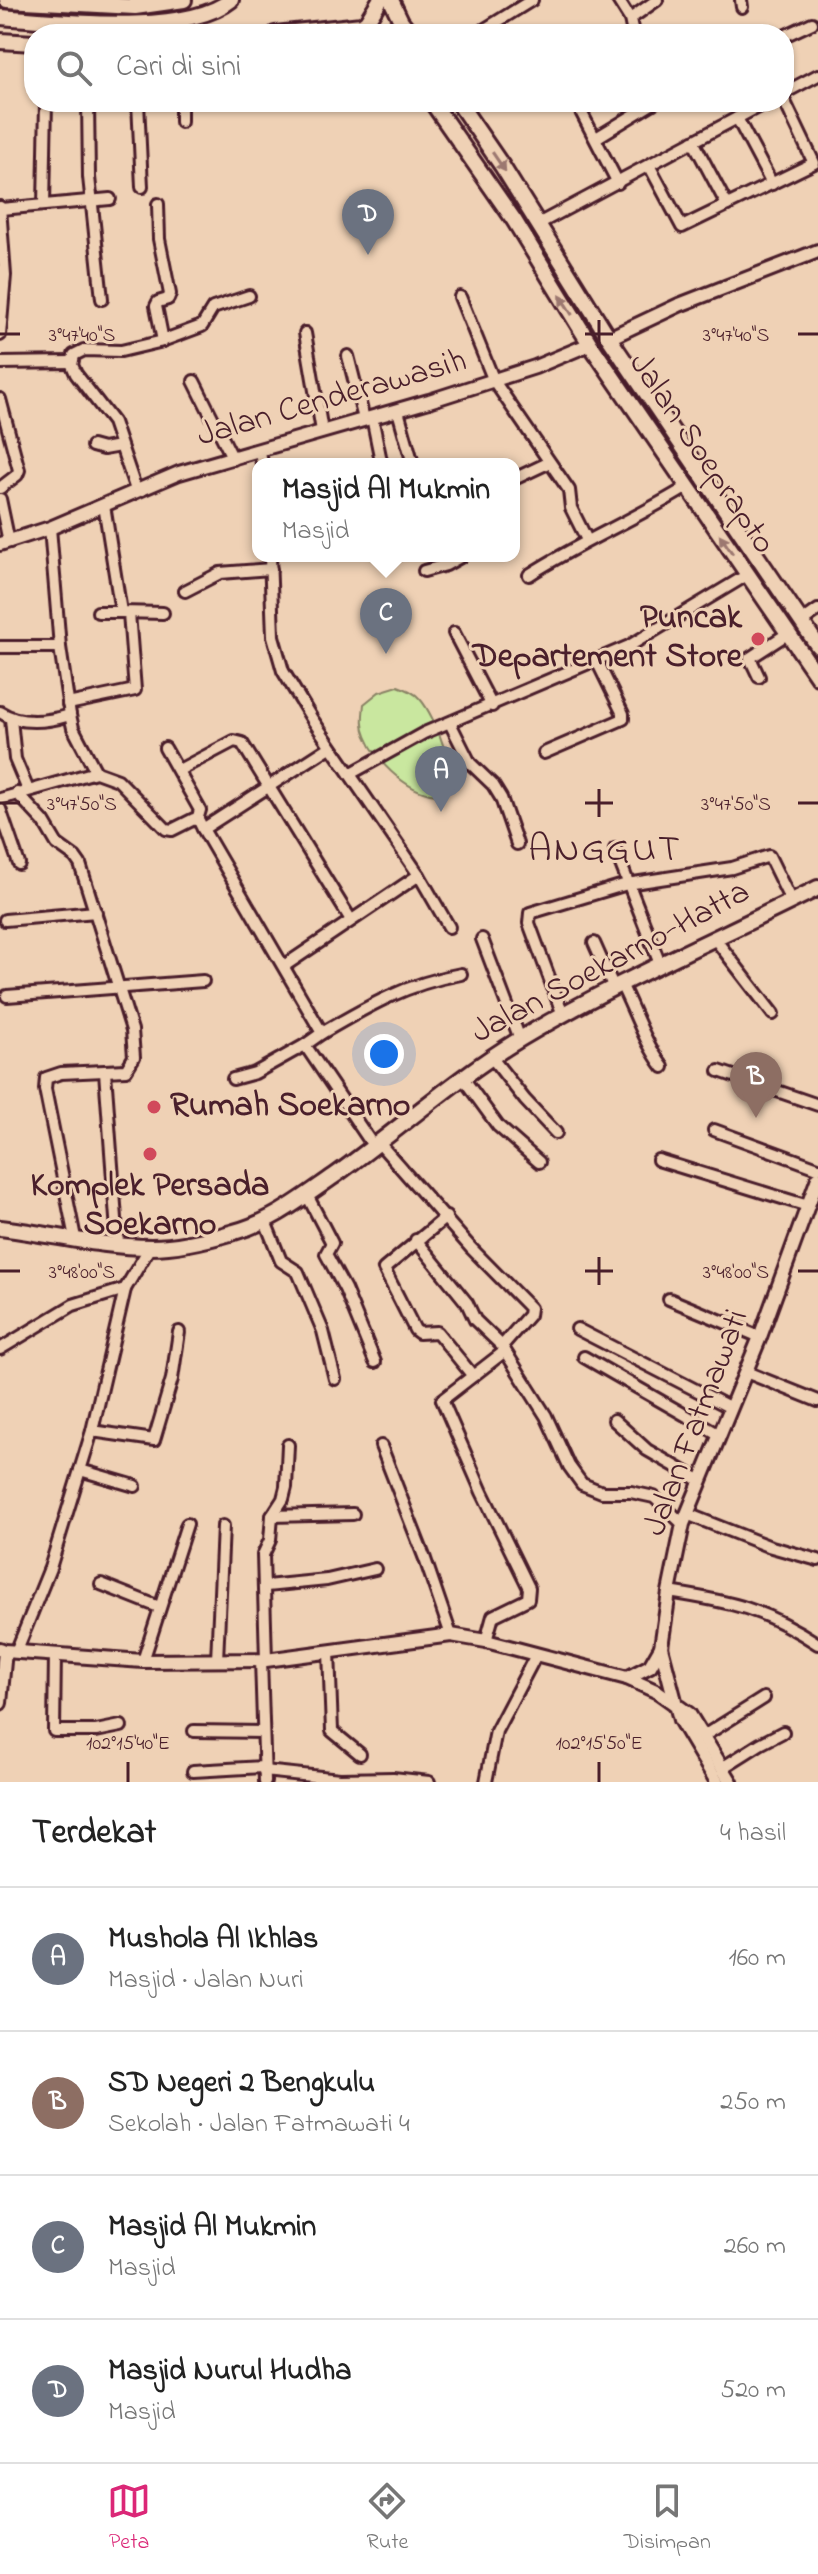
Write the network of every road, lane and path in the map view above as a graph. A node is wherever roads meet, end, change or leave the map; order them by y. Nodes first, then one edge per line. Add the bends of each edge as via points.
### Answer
1 (7, 0) edge
2 (184, 0) edge
3 (380, 0) edge
4 (391, 0) edge
5 (532, 0) edge
6 (618, 0) edge
7 (657, 0) edge
8 (229, 1) edge
9 (94, 3) edge
10 (0, 17) edge
11 (630, 19) junction
12 (812, 23) dead end
13 (363, 24) edge
14 (403, 24) edge
15 (493, 24) edge
16 (631, 24) edge
17 (794, 31) edge
18 (0, 41) edge
19 (24, 42) edge
20 (818, 75) edge
21 (794, 88) edge
22 (46, 112) edge
23 (88, 112) edge
24 (138, 112) edge
25 (181, 112) edge
26 (439, 112) edge
27 (465, 112) edge
28 (582, 112) edge
29 (639, 112) edge
30 (748, 112) edge
31 (790, 112) edge
32 (737, 118) junction
33 (181, 122) dead end
34 (596, 138) junction
35 (693, 141) junction
36 (649, 165) junction
37 (618, 183) junction
38 (772, 184) junction
39 (142, 187) dead end
40 (110, 199) dead end
41 (91, 200) junction
42 (158, 204) dead end
43 (44, 205) junction
44 (727, 205) junction
45 (0, 208) edge
46 (538, 224) junction
47 (818, 251) edge
48 (249, 296) dead end
49 (460, 297) dead end
50 (102, 299) dead end
51 (305, 333) dead end
52 (0, 335) edge
53 (609, 338) junction
54 (163, 341) junction
55 (590, 344) junction
56 (348, 356) dead end
57 (72, 362) junction
58 (0, 363) edge
59 (194, 381) dead end
60 (494, 381) junction
61 (0, 399) edge
62 (398, 411) junction
63 (368, 418) junction
64 (322, 431) junction
65 (92, 446) dead end
66 (120, 446) junction
67 (252, 458) edge
68 (261, 458) edge
69 (380, 458) edge
70 (411, 458) edge
71 (233, 459) junction
72 (548, 463) junction
73 (520, 476) edge
74 (687, 487) junction
75 (0, 488) edge
76 (136, 490) junction
77 (0, 499) edge
78 (104, 505) junction
79 (50, 528) junction
80 (587, 540) junction
81 (4, 543) edge
82 (270, 562) edge
83 (451, 562) edge
84 (271, 569) junction
85 (424, 571) dead end
86 (529, 575) dead end
87 (747, 575) junction
88 (185, 591) dead end
89 (818, 610) edge
90 (98, 612) dead end
91 (125, 613) junction
92 (163, 613) dead end
93 (801, 622) junction
94 (454, 633) dead end
95 (787, 634) junction
96 (818, 646) edge
97 (0, 647) edge
98 (60, 647) junction
99 (597, 661) junction
100 (759, 677) dead end
101 (818, 677) edge
102 (492, 706) junction
103 (69, 710) junction
104 (0, 712) edge
105 (11, 719) junction
106 (450, 723) junction
107 (330, 747) junction
108 (165, 748) dead end
109 (544, 753) dead end
110 (179, 770) junction
111 (96, 772) junction
112 (350, 774) junction
113 (269, 789) junction
114 (23, 791) junction
115 (0, 799) edge
116 (0, 809) edge
117 (200, 824) junction
118 (517, 844) dead end
119 (615, 849) dead end
120 (19, 864) dead end
121 (419, 875) junction
122 (627, 884) junction
123 (818, 888) edge
124 (791, 901) junction
125 (96, 912) junction
126 (5, 920) dead end
127 (351, 920) junction
128 (449, 927) dead end
129 (482, 939) dead end
130 (715, 939) junction
131 (594, 943) dead end
132 (660, 964) junction
133 (284, 966) junction
134 (461, 974) dead end
135 (203, 981) dead end
136 (618, 986) junction
137 (118, 989) junction
138 (7, 996) dead end
139 (773, 1014) dead end
140 (563, 1015) junction
141 (322, 1033) junction
142 (520, 1039) junction
143 (305, 1045) junction
144 (492, 1058) junction
145 (663, 1067) dead end
146 (719, 1071) dead end
147 (105, 1072) junction
148 (463, 1078) junction
149 (233, 1079) dead end
150 (818, 1105) edge
151 (714, 1130) dead end
152 (556, 1133) dead end
153 (377, 1145) junction
154 (658, 1160) dead end
155 (539, 1162) dead end
156 (818, 1168) edge
157 (818, 1178) edge
158 (307, 1195) junction
159 (808, 1206) junction
160 (446, 1217) junction
161 (265, 1221) junction
162 (0, 1228) edge
163 (75, 1238) junction
164 (416, 1240) junction
165 (118, 1245) junction
166 (150, 1247) junction
167 (125, 1289) junction
168 (669, 1299) dead end
169 (577, 1329) dead end
170 (179, 1332) dead end
171 (760, 1337) junction
172 (0, 1349) edge
173 (504, 1349) junction
174 (584, 1357) dead end
175 (375, 1362) dead end
176 (746, 1372) junction
177 (473, 1376) junction
178 (335, 1379) dead end
179 (818, 1401) edge
180 (731, 1408) junction
181 (614, 1420) dead end
182 (92, 1431) junction
183 (720, 1435) junction
184 (288, 1445) dead end
185 (381, 1446) dead end
186 (80, 1470) junction
187 (701, 1481) junction
188 (135, 1486) dead end
189 (353, 1514) dead end
190 (272, 1516) junction
191 (685, 1519) junction
192 (187, 1524) dead end
193 (223, 1526) dead end
194 (818, 1560) edge
195 (375, 1569) dead end
196 (101, 1584) dead end
197 (266, 1586) junction
198 (669, 1592) junction
199 (159, 1607) junction
200 (451, 1635) junction
201 (486, 1641) junction
202 (816, 1643) edge
203 (661, 1647) junction
204 (7, 1651) edge
205 (329, 1651) junction
206 (55, 1654) junction
207 (536, 1655) junction
208 (217, 1660) junction
209 (264, 1660) junction
210 (143, 1661) junction
211 (627, 1678) junction
212 (764, 1698) dead end
213 (0, 1703) edge
214 (678, 1705) junction
215 (121, 1726) dead end
216 (194, 1731) dead end
217 (263, 1732) junction
218 (783, 1732) dead end
219 (702, 1737) junction
220 (360, 1754) dead end
221 (722, 1768) junction
222 (193, 1771) dead end
223 (264, 1774) edge
224 (392, 1780) edge
225 (429, 1782) edge
226 (486, 1782) edge
227 (717, 1782) edge
228 (731, 1782) edge

1 - 9 main road
2 - 9 main road via 148,7
3 - 13 main road
4 - 14 main road
5 - 15 street
6 - 11 street
7 - 11 street
8 - 10 main road via 196,15 152,23
11 - 16 street
12 - 17 street
18 - 19 main road
20 - 21 street
22 - 43 street
23 - 41 street
24 - 39 street
25 - 33 street
55 -> 26 main road, Jalan Soeprapto
27 -> 46 main road, Jalan Soeprapto
28 - 34 street
29 - 34 street
30 - 32 street
31 - 38 street via 814,163
32 - 35 street
32 - 38 street
34 - 37 street
35 - 36 street
35 - 44 street
36 - 37 street
36 - 44 street via 682,227
37 - 46 street
38 - 44 street
40 - 41 street
41 - 43 street
41 - 50 street
42 - 54 street via 170,294 156,306
43 - 45 street
45 - 52 street via 5,275
46 - 53 main road, Jalan Soeprapto
47 - 53 street via 740,279
48 - 54 street via 213,308 204,325
49 - 60 street
51 - 64 street
53 - 93 main road, Jalan Soeprapto
54 - 57 street via 121,351 80,351
55 - 60 street, Jalan Cenderawasih
55 - 74 main road, Jalan Soeprapto
56 - 63 street
57 - 58 street
57 - 66 street via 113,422
59 - 71 street
60 - 62 street, Jalan Cenderawasih
60 - 72 street
61 - 75 street via 19,470
62 - 63 street, Jalan Cenderawasih
62 - 70 street
63 - 64 street, Jalan Cenderawasih
63 - 69 street
64 - 68 street, Jalan Cenderawasih
65 - 66 street
66 - 76 street
67 - 71 street, Jalan Cenderawasih
71 - 76 street, Jalan Cenderawasih
72 - 73 street
72 - 80 street via 569,490 571,508
74 - 80 street
87 -> 74 main road, Jalan Soeprapto
76 - 78 street, Jalan Cenderawasih
77 - 81 street
78 - 79 street, Jalan Cenderawasih
78 - 91 street
79 - 81 street, Jalan Cenderawasih
79 - 98 street
80 - 86 street
82 - 84 street
83 - 85 street
84 - 88 street via 220,573
84 - 107 street via 278,657
87 - 95 main road, Jalan Soeprapto
87 - 99 street
89 - 93 street
90 - 91 street
91 - 92 street
91 - 103 street via 135,690
93 - 96 main road, Jalan Soeprapto
94 - 102 street
95 - 100 street via 750,658
95 - 101 main road, Jalan Soeprapto
97 - 98 street
98 - 103 street
99 - 102 street
99 - 109 street via 623,719
102 - 106 street
103 - 105 street via 53,720
103 - 111 street
104 - 105 street
105 - 114 street
106 - 112 street
106 - 118 street via 470,763 497,790
107 - 112 street
107 - 113 street
108 - 110 street
110 - 113 street via 238,740
110 - 117 street via 200,810
111 - 114 street
111 - 117 street via 118,780 166,829
112 - 121 street
113 - 117 street
113 - 127 street
114 - 115 street
114 - 125 street via 57,844 80,864
116 - 120 street
117 - 133 street
119 - 122 street
121 - 127 street
121 - 128 street
122 - 124 street via 732,868 769,856
122 - 132 street
122 - 140 street via 528,916
123 - 124 main road, Jalan Soekarno-Hatta
124 - 130 main road, Jalan Soekarno-Hatta
125 - 126 street
125 - 137 street
127 - 133 street
129 - 142 street
130 - 132 main road, Jalan Soekarno-Hatta
130 - 139 street
131 - 136 street
132 - 136 main road, Jalan Soekarno-Hatta
133 - 141 street
134 - 141 street via 389,995
135 - 137 street
136 - 140 main road, Jalan Soekarno-Hatta
136 - 145 street
137 - 138 street
137 - 147 street via 129,1015 134,1057 126,1070
140 - 142 main road, Jalan Soekarno-Hatta
141 - 143 street
142 - 144 main road, Jalan Soekarno-Hatta
143 - 149 street
143 - 153 street
144 - 148 main road, Jalan Soekarno-Hatta
144 - 152 street
146 - 150 street
147 - 163 street via 55,1073 44,1084
147 - 165 street
148 - 153 main road, Jalan Soekarno-Hatta
148 - 155 street via 498,1126
151 - 156 street
153 - 158 main road, Jalan Soekarno-Hatta
153 - 160 street
154 - 159 street
157 - 159 street, Jalan Fatmawati
158 - 161 main road, Jalan Soekarno-Hatta
158 - 175 street via 332,1243 326,1254
159 - 171 street, Jalan Fatmawati
160 - 164 street
160 - 173 street via 530,1308
161 - 166 main road, Jalan Soekarno-Hatta via 197,1241
161 - 178 street via 281,1261 298,1272 323,1331
162 - 163 main road, Jalan Soekarno-Hatta
163 - 165 main road, Jalan Soekarno-Hatta
164 - 173 street via 475,1320
164 - 177 street via 385,1272 415,1330 437,1332
165 - 166 main road, Jalan Soekarno-Hatta
166 - 167 street
167 - 172 street via 73,1305
167 - 182 street
168 - 171 street
169 - 180 street
170 - 182 street via 166,1406 154,1440
171 - 176 street, Jalan Fatmawati
173 - 177 street
173 - 191 street via 582,1484 602,1492 654,1497
174 - 183 street
176 - 179 street
176 - 180 street, Jalan Fatmawati
177 - 201 street via 442,1402 530,1593 528,1599 493,1616
180 - 183 street, Jalan Fatmawati
181 - 187 street via 652,1454
182 - 186 street
183 - 187 street, Jalan Fatmawati
184 - 190 street via 286,1487
185 - 200 street
186 - 188 street
186 - 204 street via 50,1568
187 - 191 street, Jalan Fatmawati
189 - 190 street
190 - 197 street via 263,1555
191 - 194 street
191 - 198 street, Jalan Fatmawati
192 - 199 street
193 - 208 street
195 - 197 street
196 - 199 street
197 - 209 street
198 - 202 street via 734,1602 777,1619
198 - 203 street, Jalan Fatmawati
199 - 210 street
200 - 201 street
200 - 205 street
201 - 207 street
203 - 211 street via 650,1666
203 - 214 street
204 - 206 street
204 - 213 street
205 - 209 street
205 - 220 street via 332,1731
206 - 210 street
206 - 215 street via 54,1731
207 - 211 street
207 - 226 street via 496,1731
208 - 209 street
208 - 210 street
209 - 217 street
211 - 214 street
212 - 219 street
214 - 219 street
214 - 227 street via 680,1720
216 - 217 street
217 - 223 street
218 - 221 street
219 - 221 street
221 - 228 street
222 - 223 street
223 - 224 street
224 - 225 street

